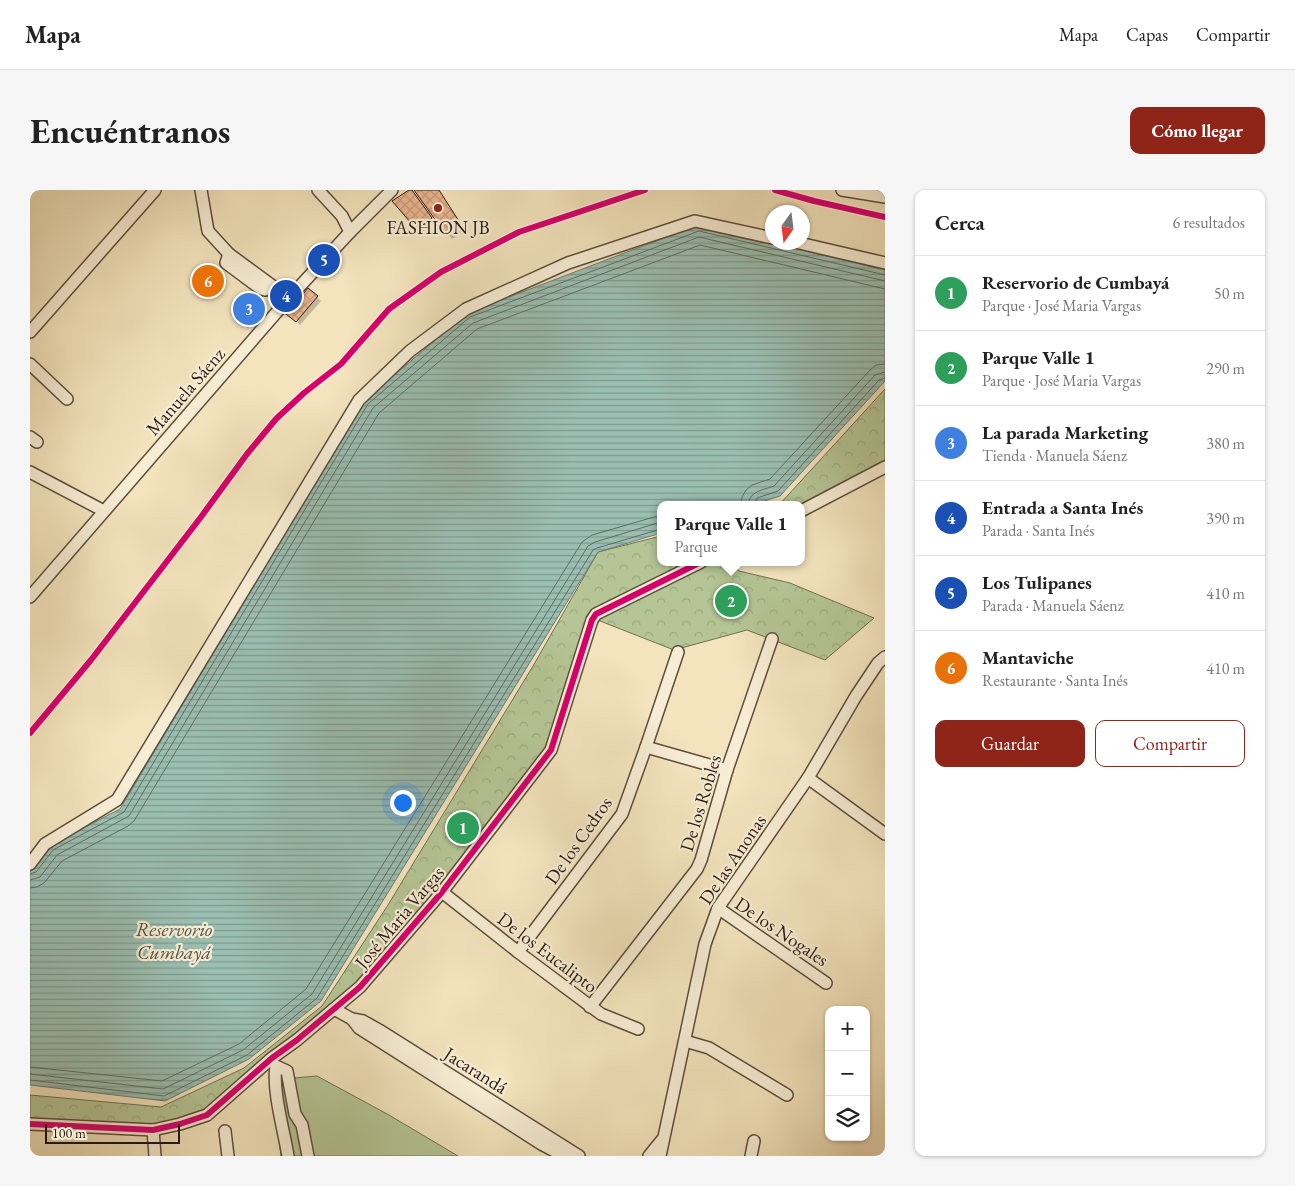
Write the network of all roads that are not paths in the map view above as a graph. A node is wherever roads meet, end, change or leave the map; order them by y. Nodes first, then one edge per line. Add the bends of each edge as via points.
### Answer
1 (155, 190) edge
2 (201, 190) edge
3 (318, 190) edge
4 (392, 190) edge
5 (842, 190) edge
6 (885, 197) edge
7 (350, 232) junction
8 (765, 236) edge
9 (810, 246) edge
10 (885, 263) edge
11 (289, 298) junction
12 (30, 332) edge
13 (30, 364) edge
14 (67, 400) dead end
15 (885, 467) edge
16 (30, 472) edge
17 (805, 509) edge
18 (104, 510) junction
19 (693, 566) edge
20 (30, 597) edge
21 (772, 639) dead end
22 (678, 652) dead end
23 (885, 657) edge
24 (646, 747) junction
25 (727, 770) junction
26 (808, 778) junction
27 (885, 834) edge
28 (30, 864) edge
29 (442, 892) junction
30 (718, 908) junction
31 (518, 952) junction
32 (826, 983) dead end
33 (590, 1006) junction
34 (334, 1009) junction
35 (638, 1029) dead end
36 (685, 1041) junction
37 (274, 1062) junction
38 (457, 1085) junction
39 (787, 1095) dead end
40 (30, 1124) edge
41 (153, 1130) junction
42 (225, 1131) dead end
43 (664, 1136) junction
44 (754, 1141) dead end
45 (156, 1156) edge
46 (228, 1156) edge
47 (288, 1156) edge
48 (308, 1156) edge
49 (564, 1156) edge
50 (579, 1156) edge
51 (649, 1156) edge
52 (660, 1156) edge
53 (751, 1156) edge

1 - 12 street
2 - 11 street via 208,231 229,254
3 - 7 street via 342,216
4 - 7 street, Manuela Sáenz
5 - 6 street
7 - 11 street, Manuela Sáenz
8 - 28 street via 695,221 568,263 466,309 410,351 359,400 117,800 45,844
9 - 10 street
11 - 18 street, Manuela Sáenz
13 - 14 street
15 - 17 street
16 - 18 street
18 - 20 street, Manuela Sáenz
19 - 29 street, José Maria Vargas via 596,614 551,750
21 - 25 street, De los Robles
22 - 24 street, De los Cedros
23 - 26 street, De las Anonas via 856,696
24 - 25 street
24 - 31 street, De los Cedros via 622,814
25 - 33 street, De los Robles via 697,869
26 - 27 street
26 - 30 street, De las Anonas
29 - 31 street, De los Eucalipto
29 - 34 street, José Maria Vargas via 360,987
30 - 32 street, De los Nogales
30 - 36 street, De las Anonas via 705,944
31 - 33 street, De los Eucalipto
33 - 35 street, De los Eucalipto
34 - 37 street, José Maria Vargas
34 - 38 street, Jacarandá via 352,1019 359,1028
36 - 39 street via 715,1051
36 - 43 street, De las Anonas
37 - 41 street, José Maria Vargas via 207,1115
37 - 47 street
37 - 48 street via 287,1071 295,1114 302,1125
38 - 49 street, Jacarandá
38 - 50 street, Jacarandá
40 - 41 street, José Maria Vargas
41 - 45 street
42 - 46 street
43 - 51 street
43 - 52 street, De las Anonas
44 - 53 street

